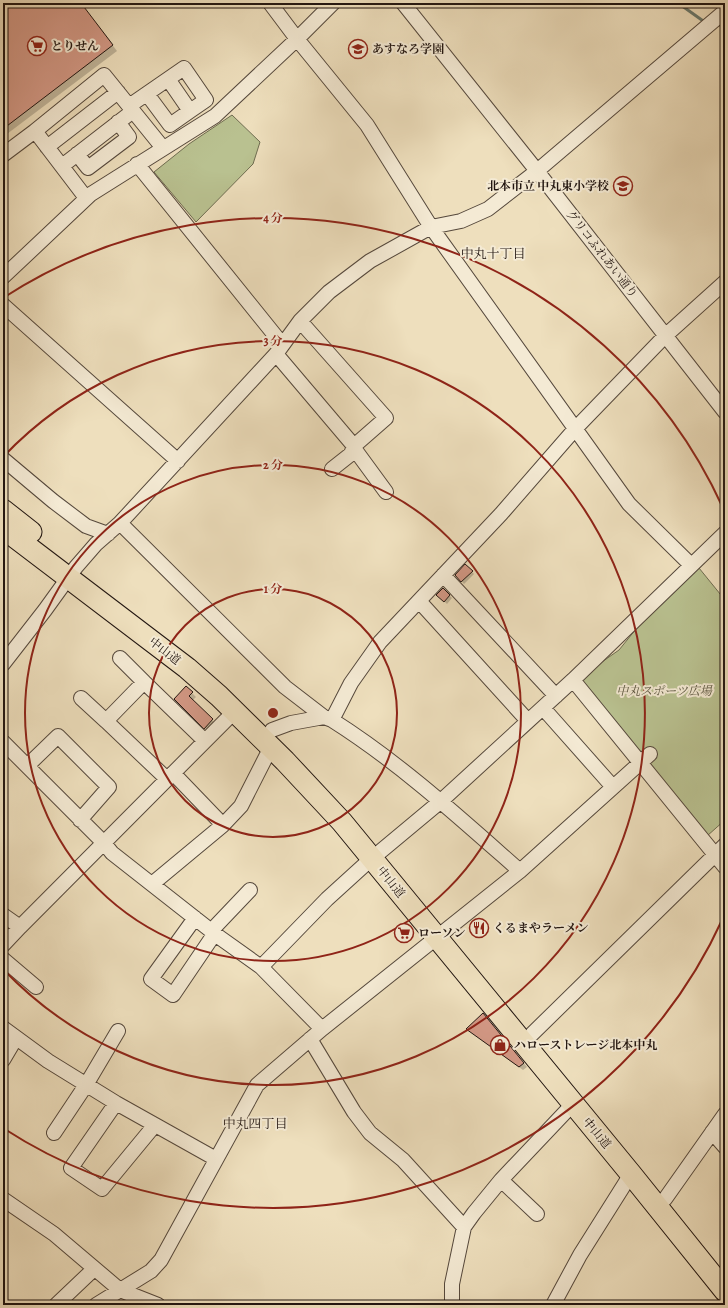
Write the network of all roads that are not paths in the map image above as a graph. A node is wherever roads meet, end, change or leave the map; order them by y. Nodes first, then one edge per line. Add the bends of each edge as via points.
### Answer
1 (270, 3) edge
2 (334, 3) edge
3 (403, 3) edge
4 (725, 11) edge
5 (297, 39) junction
6 (168, 80) junction
7 (118, 92) junction
8 (147, 94) junction
9 (131, 109) junction
10 (190, 111) junction
11 (35, 131) junction
12 (48, 147) junction
13 (162, 148) junction
14 (3, 155) edge
15 (137, 164) junction
16 (62, 166) junction
17 (537, 171) junction
18 (86, 198) junction
19 (432, 227) junction
20 (3, 277) edge
21 (725, 282) edge
22 (3, 305) edge
23 (300, 322) junction
24 (665, 336) junction
25 (279, 349) junction
26 (725, 412) edge
27 (575, 429) junction
28 (354, 446) junction
29 (3, 459) edge
30 (178, 461) junction
31 (332, 468) dead end
32 (386, 492) dead end
33 (3, 510) edge
34 (120, 523) junction
35 (3, 528) edge
36 (725, 533) edge
37 (108, 534) junction
38 (691, 565) junction
39 (72, 572) junction
40 (443, 575) junction
41 (419, 601) junction
42 (120, 658) dead end
43 (3, 664) edge
44 (573, 680) junction
45 (144, 682) junction
46 (556, 696) junction
47 (80, 698) dead end
48 (543, 708) junction
49 (235, 711) junction
50 (328, 719) junction
51 (106, 721) junction
52 (528, 721) junction
53 (271, 739) junction
54 (205, 741) junction
55 (3, 742) edge
56 (646, 759) junction
57 (27, 766) junction
58 (170, 776) junction
59 (613, 787) junction
60 (441, 801) junction
61 (80, 820) junction
62 (223, 825) junction
63 (104, 843) junction
64 (720, 850) edge
65 (376, 855) junction
66 (725, 867) edge
67 (520, 870) junction
68 (152, 884) junction
69 (250, 890) dead end
70 (3, 915) edge
71 (195, 918) junction
72 (20, 927) junction
73 (213, 932) junction
74 (441, 933) junction
75 (3, 945) edge
76 (3, 959) edge
77 (261, 967) junction
78 (36, 987) dead end
79 (3, 1028) edge
80 (322, 1029) junction
81 (118, 1031) dead end
82 (532, 1034) junction
83 (16, 1038) junction
84 (310, 1039) junction
85 (3, 1060) edge
86 (86, 1085) junction
87 (116, 1103) junction
88 (572, 1104) junction
89 (725, 1114) edge
90 (154, 1126) junction
91 (712, 1132) junction
92 (54, 1133) dead end
93 (725, 1147) edge
94 (216, 1159) junction
95 (631, 1174) junction
96 (501, 1180) junction
97 (3, 1199) edge
98 (665, 1199) junction
99 (537, 1214) dead end
100 (464, 1227) junction
101 (94, 1269) junction
102 (725, 1272) edge
103 (120, 1290) junction
104 (725, 1291) edge
105 (56, 1305) edge
106 (96, 1305) edge
107 (158, 1305) edge
108 (452, 1305) edge
109 (553, 1305) edge

1 - 5 street
2 - 5 street
3 - 17 street, グリコふれあい通り
4 - 17 street
5 - 13 street via 215,116
5 - 19 street via 366,125
6 - 8 street
6 - 10 street
6 - 10 street via 184,68 206,100
7 - 9 street
7 - 11 street via 104,75
7 - 12 street
8 - 9 street
8 - 10 street via 170,126
9 - 13 street
9 - 16 street
11 - 12 street
11 - 14 street
12 - 16 street
13 - 15 street
15 - 18 street
15 - 25 street
16 - 18 street
17 - 19 street via 488,209 461,221
17 - 24 street, グリコふれあい通り
18 - 20 street
19 - 23 street via 370,261 329,292
19 - 27 street
21 - 24 street
22 - 30 street
23 - 25 street
23 - 28 street via 386,418
24 - 26 street, グリコふれあい通り
24 - 27 street
25 - 28 street
25 - 30 street
27 - 38 street via 629,504
27 - 40 street via 501,514
28 - 31 street via 351,454
28 - 32 street
29 - 37 street via 86,526
30 - 34 street
33 - 39 highway, 中山道
34 - 37 street
34 - 50 street via 285,687
35 - 39 highway, 中山道
36 - 38 street
37 - 39 street
38 - 44 street
39 - 43 street
39 - 49 highway, 中山道
39 - 53 highway, 中山道 via 225,685
40 - 41 street
40 - 46 street
41 - 50 street via 380,642
41 - 52 street
42 - 45 street
44 - 46 street
44 - 56 street
45 - 51 street
45 - 54 street
46 - 48 street
47 - 51 street
48 - 52 street
48 - 59 street
49 - 53 highway, 中山道
49 - 54 street
50 - 53 street via 291,723
50 - 60 street via 360,738
51 - 58 street
52 - 60 street
53 - 62 street via 241,806
53 - 65 highway, 中山道 via 330,791
54 - 58 street
55 - 57 street
56 - 59 street
56 - 64 street
57 - 61 street
57 - 61 street via 58,736 109,787
58 - 62 street
58 - 63 street
59 - 67 street
60 - 65 street
60 - 67 street
61 - 63 street
62 - 68 street
63 - 68 street via 112,854
63 - 72 street
64 - 66 street
64 - 82 street
65 - 74 highway, 中山道
65 - 77 street via 327,899
67 - 74 street
68 - 71 street
69 - 73 street
70 - 72 street
71 - 73 street
71 - 73 street via 152,979 173,995
72 - 75 street
73 - 77 street
74 - 80 street
74 - 82 highway, 中山道
74 - 88 highway, 中山道
76 - 78 street
77 - 80 street
79 - 83 street
80 - 84 street
81 - 86 street
82 - 98 highway, 中山道
83 - 85 street
83 - 86 street
84 - 94 street via 257,1085
84 - 100 street via 370,1134 403,1160
86 - 87 street
86 - 92 street
87 - 90 street
87 - 90 street via 71,1168 102,1189
88 - 95 highway, 中山道
88 - 96 street
89 - 91 street
90 - 94 street
91 - 93 street
91 - 98 street
94 - 103 street via 161,1260 151,1271
95 - 104 highway, 中山道
95 - 109 street via 580,1254
96 - 99 street
96 - 100 street
97 - 101 street via 54,1234
98 - 102 highway, 中山道
100 - 108 street via 452,1284
101 - 103 street
101 - 105 street
103 - 106 street
103 - 107 street

